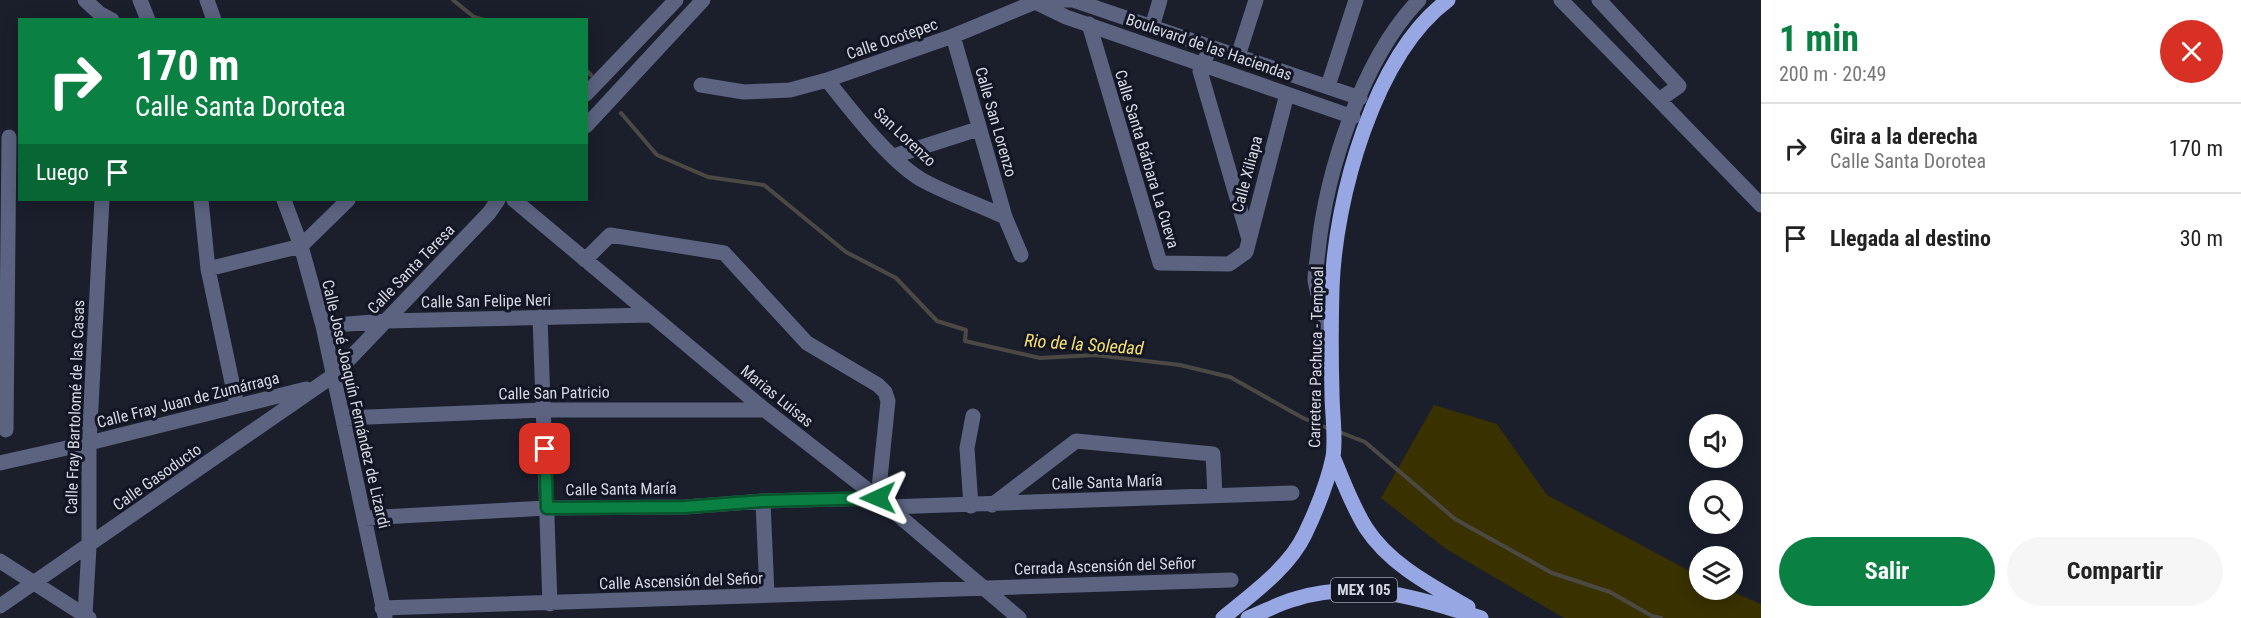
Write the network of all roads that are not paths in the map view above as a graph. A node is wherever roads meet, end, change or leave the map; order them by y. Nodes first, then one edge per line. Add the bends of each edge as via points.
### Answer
1 (85, 0) edge
2 (140, 0) edge
3 (207, 0) edge
4 (676, 0) edge
5 (703, 0) edge
6 (1064, 0) edge
7 (1160, 0) edge
8 (1256, 0) edge
9 (1356, 0) edge
10 (1419, 0) edge
11 (1448, 0) edge
12 (1561, 0) edge
13 (1599, 0) edge
14 (1056, 4) edge
15 (688, 16) junction
16 (109, 18) edge
17 (147, 18) edge
18 (213, 18) edge
19 (1089, 24) junction
20 (1152, 27) junction
21 (953, 36) junction
22 (1210, 47) junction
23 (1238, 56) junction
24 (1204, 64) junction
25 (827, 80) junction
26 (701, 85) dead end
27 (1328, 86) junction
28 (588, 92) edge
29 (1287, 94) junction
30 (1360, 98) junction
31 (1659, 100) junction
32 (1353, 117) junction
33 (588, 124) edge
34 (978, 129) junction
35 (9, 137) edge
36 (894, 156) junction
37 (102, 201) edge
38 (201, 201) edge
39 (284, 201) edge
40 (347, 201) edge
41 (497, 201) edge
42 (510, 201) edge
43 (513, 201) edge
44 (1761, 205) edge
45 (489, 213) junction
46 (1005, 217) junction
47 (1248, 236) junction
48 (302, 246) junction
49 (1021, 255) dead end
50 (585, 260) junction
51 (1237, 261) joint
52 (208, 269) junction
53 (650, 315) junction
54 (540, 317) junction
55 (386, 321) junction
56 (323, 326) junction
57 (1332, 346) junction
58 (334, 375) junction
59 (314, 387) junction
60 (237, 406) junction
61 (543, 410) junction
62 (765, 410) junction
63 (974, 416) dead end
64 (344, 418) junction
65 (6, 430) dead end
66 (89, 444) junction
67 (1333, 450) junction
68 (0, 463) edge
69 (1292, 493) dead end
70 (1215, 496) junction
71 (763, 501) junction
72 (883, 502) junction
73 (992, 505) junction
74 (971, 506) junction
75 (547, 508) junction
76 (364, 518) junction
77 (89, 547) junction
78 (0, 561) edge
79 (1231, 580) dead end
80 (34, 583) junction
81 (981, 588) junction
82 (767, 595) junction
83 (550, 604) junction
84 (0, 606) edge
85 (384, 613) edge
86 (87, 616) edge
87 (1019, 618) edge
88 (1223, 618) edge
89 (1248, 618) edge
90 (1481, 618) edge
91 (1486, 618) edge

1 - 16 street
2 - 17 street
3 - 18 street
4 - 15 street
4 - 28 street
5 - 15 street
6 - 20 street, Boulevard de las Haciendas
7 - 20 street
8 - 23 street
9 - 27 street
10 - 30 street via 1386,43
11 - 57 main road, Carretera Pachuca - Tempoal / MEX 105 via 1416,30 1397,56 1371,110 1337,242
12 - 31 street
13 - 31 street via 1679,86
14 - 19 street, Boulevard de las Haciendas
14 - 21 street, Calle Ocotepec via 1035,2
15 - 33 street
19 - 24 street, Boulevard de las Haciendas
19 - 51 street, Calle Santa Bárbara La Cueva via 1160,263
20 - 22 street, Boulevard de las Haciendas
21 - 25 street, Calle Ocotepec
21 - 34 street, Calle San Lorenzo
22 - 23 street, Boulevard de las Haciendas
22 - 24 street
23 - 27 street, Boulevard de las Haciendas
24 - 29 street, Boulevard de las Haciendas
24 - 47 street via 1200,71
25 - 26 street, Calle Ocotepec via 790,90 744,92
25 - 36 street, San Lorenzo
27 - 30 street, Boulevard de las Haciendas
29 - 32 street, Boulevard de las Haciendas
29 - 47 street, Calle Xiliapa
30 - 32 street
31 - 44 street
32 - 57 street via 1321,224 1315,280
34 - 36 street
34 - 46 street, Calle San Lorenzo
35 - 65 street
36 - 46 street, San Lorenzo via 922,180
37 - 66 street, Calle Fray Bartolomé de las Casas
38 - 52 street
39 - 48 street, Calle José Joaquín Fernández de Lizardi
40 - 48 street
41 - 45 street, Calle Santa Teresa
42 - 45 street, Calle Santa Teresa
43 - 50 street, Marias Luisas
45 - 55 street, Calle Santa Teresa
46 - 49 street, Calle San Lorenzo
47 - 51 street, Calle Xiliapa via 1246,252
48 - 52 street
48 - 56 street, Calle José Joaquín Fernández de Lizardi
50 - 53 street, Marias Luisas
50 - 72 street via 610,234 724,253 807,343 885,392 888,401
52 - 60 street
53 - 54 street, Calle San Felipe Neri
53 - 62 street, Marias Luisas
54 - 55 street, Calle San Felipe Neri
54 - 61 street
55 - 56 street, Calle San Felipe Neri
55 - 58 street, Calle Santa Teresa
56 - 58 street, Calle José Joaquín Fernández de Lizardi
57 - 67 main road, Carretera Pachuca - Tempoal / MEX 105
58 - 59 street, Calle Gasoducto
58 - 64 street, Calle José Joaquín Fernández de Lizardi
59 - 60 street, Calle Fray Juan de Zumárraga
59 - 77 street, Calle Gasoducto
60 - 66 street, Calle Fray Juan de Zumárraga
61 - 62 street, Calle San Patricio
61 - 64 street, Calle San Patricio
61 - 75 street
62 - 72 street, Marias Luisas
63 - 74 street via 967,448
64 - 76 street, Calle José Joaquín Fernández de Lizardi
66 - 68 street, Calle Fray Juan de Zumárraga
66 - 77 street, Calle Fray Bartolomé de las Casas
67 - 88 main road, Carretera Pachuca - Tempoal / MEX 105 via 1305,536 1283,565
67 - 91 main road, Carretera Pachuca - Tempoal / MEX 105 via 1366,528 1388,554
69 - 70 street, Calle Santa María
70 - 73 street, Calle Santa María
70 - 73 street via 1213,454 1076,441
71 - 72 street, Calle Santa María
71 - 75 street, Calle Santa María via 685,507
71 - 82 street
72 - 74 street, Calle Santa María
72 - 81 street, Marias Luisas
73 - 74 street, Calle Santa María
75 - 76 street, Calle Santa María
75 - 83 street
76 - 85 street, Calle José Joaquín Fernández de Lizardi
77 - 80 street, Calle Gasoducto
77 - 86 street, Calle Fray Bartolomé de las Casas
78 - 80 street
79 - 81 street, Cerrada Ascensión del Señor
80 - 84 street, Calle Gasoducto
80 - 86 street
81 - 82 street, Calle Ascensión del Señor
81 - 87 street, Marias Luisas
82 - 83 street, Calle Ascensión del Señor
83 - 85 street, Calle Ascensión del Señor
89 - 90 main road, MEX 105 via 1294,599 1356,589 1407,596

